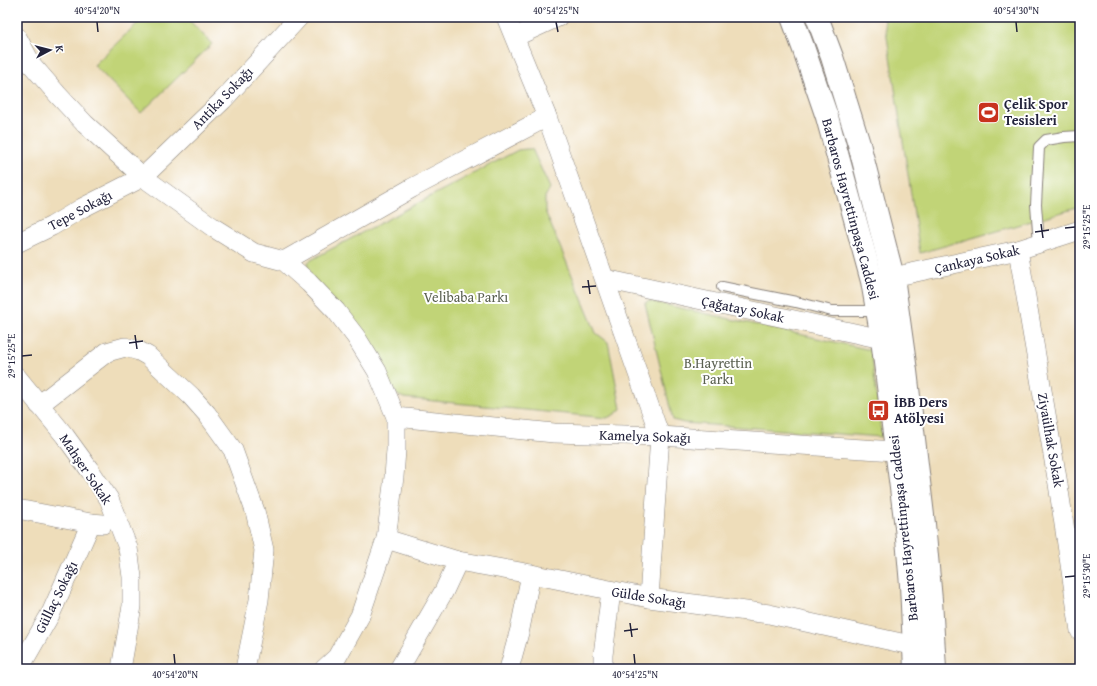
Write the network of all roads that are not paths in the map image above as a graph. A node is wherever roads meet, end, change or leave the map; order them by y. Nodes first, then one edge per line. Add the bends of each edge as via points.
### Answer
1 (299, 17) edge
2 (506, 17) edge
3 (558, 17) edge
4 (792, 17) edge
5 (817, 17) edge
6 (17, 37) edge
7 (515, 37) junction
8 (547, 117) junction
9 (1080, 136) edge
10 (143, 178) junction
11 (1080, 230) edge
12 (17, 243) edge
13 (1039, 244) junction
14 (1018, 250) junction
15 (284, 261) junction
16 (605, 278) junction
17 (882, 279) junction
18 (722, 287) dead end
19 (877, 311) junction
20 (882, 340) junction
21 (17, 377) edge
22 (39, 405) junction
23 (396, 417) junction
24 (660, 436) junction
25 (895, 451) junction
26 (17, 509) edge
27 (91, 523) junction
28 (119, 525) junction
29 (386, 539) junction
30 (458, 561) junction
31 (531, 574) junction
32 (611, 591) junction
33 (649, 598) junction
34 (1080, 631) edge
35 (928, 654) edge
36 (19, 669) edge
37 (121, 669) edge
38 (245, 669) edge
39 (324, 669) edge
40 (399, 669) edge
41 (509, 669) edge
42 (603, 669) edge
43 (915, 669) edge

1 - 10 street, Antika Sokağı via 222,100
2 - 7 street
3 - 7 street
4 - 17 street, Barbaros Hayrettinpaşa Caddesi
5 - 17 street, Barbaros Hayrettinpaşa Caddesi via 859,144
6 - 10 street via 32,65 58,95
7 - 8 street
8 - 15 street via 412,188
8 - 16 street
9 - 13 lane via 1046,140 1039,147 1036,205
10 - 12 street, Tepe Sokağı
10 - 15 street via 254,253
11 - 13 street, Çankaya Sokak
13 - 14 street, Çankaya Sokak
14 - 17 street, Çankaya Sokak
14 - 34 street, Ziyaülhak Sokak
15 - 23 street via 336,311 356,337 377,371
16 - 20 street, Çağatay Sokak
16 - 24 street
17 - 19 street, Barbaros Hayrettinpaşa Caddesi
17 - 35 street, Barbaros Hayrettinpaşa Caddesi via 906,371 924,524
18 - 19 lane via 832,312
19 - 20 street, Barbaros Hayrettinpaşa Caddesi
20 - 25 street, Barbaros Hayrettinpaşa Caddesi
21 - 22 street, Mahşer Sokak
22 - 28 street, Mahşer Sokak via 89,469 109,499
22 - 38 street via 107,352 125,347 148,356 207,414 233,450 255,511 264,550 259,600
23 - 24 street, Kamelya Sokağı via 554,433
23 - 29 street via 394,477
24 - 25 street, Kamelya Sokağı
24 - 33 street
25 - 35 street, Barbaros Hayrettinpaşa Caddesi via 911,584
26 - 27 street
27 - 28 street
27 - 36 street, Güllaç Sokağı via 51,613
28 - 37 street, Mahşer Sokak via 128,548 132,577 132,606
29 - 30 street, Gülde Sokağı
29 - 39 street via 360,616 337,657
30 - 31 street, Gülde Sokağı
30 - 40 street via 444,591
31 - 32 street, Gülde Sokağı
31 - 41 street
32 - 33 street, Gülde Sokağı
32 - 42 street
33 - 35 street, Gülde Sokağı via 769,614
35 - 43 street, Barbaros Hayrettinpaşa Caddesi

